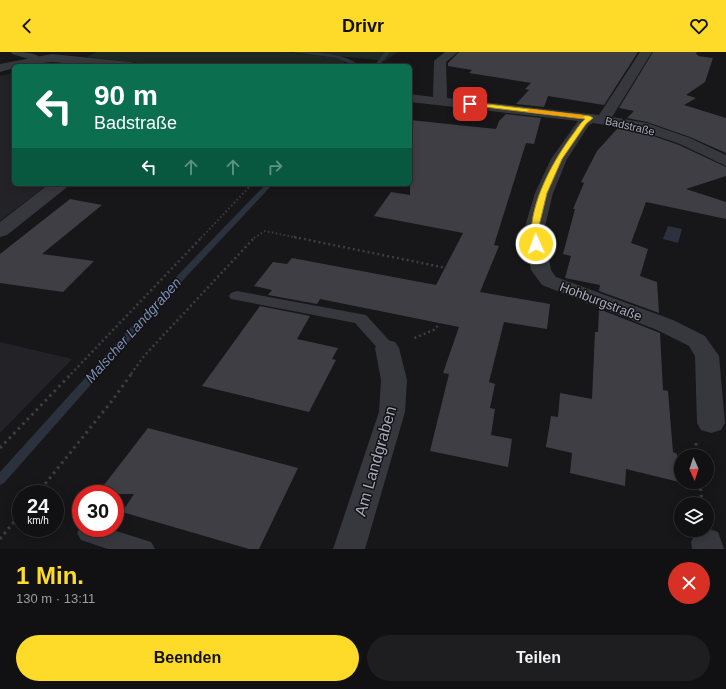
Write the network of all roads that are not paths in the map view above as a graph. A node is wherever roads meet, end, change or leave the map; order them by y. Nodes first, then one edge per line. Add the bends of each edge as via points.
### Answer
1 (16, 52) edge
2 (74, 52) edge
3 (452, 52) edge
4 (646, 52) edge
5 (59, 58) junction
6 (39, 59) junction
7 (17, 64) edge
8 (112, 64) edge
9 (12, 65) edge
10 (0, 68) edge
11 (412, 98) edge
12 (440, 101) junction
13 (597, 118) junction
14 (726, 160) edge
15 (57, 186) edge
16 (0, 231) edge
17 (237, 296) dead end
18 (387, 348) joint
19 (711, 423) dead end
20 (102, 537) edge
21 (143, 549) edge
22 (349, 549) edge

1 - 6 lane
2 - 5 street
3 - 12 street via 440,61 436,75
4 - 13 street, Hohburgstraße
5 - 6 street
5 - 8 street
6 - 7 street
9 - 10 street
11 - 12 street, Badstraße
12 - 13 street, Badstraße
13 - 14 street, Badstraße via 642,126 685,141
13 - 19 street, Hohburgstraße via 584,122 559,159 544,193 534,230 541,270 549,281 664,325 697,341 707,356
15 - 16 street
17 - 18 lane via 360,319
18 - 22 street, Am Landgraben via 394,380 392,412
20 - 21 lane

